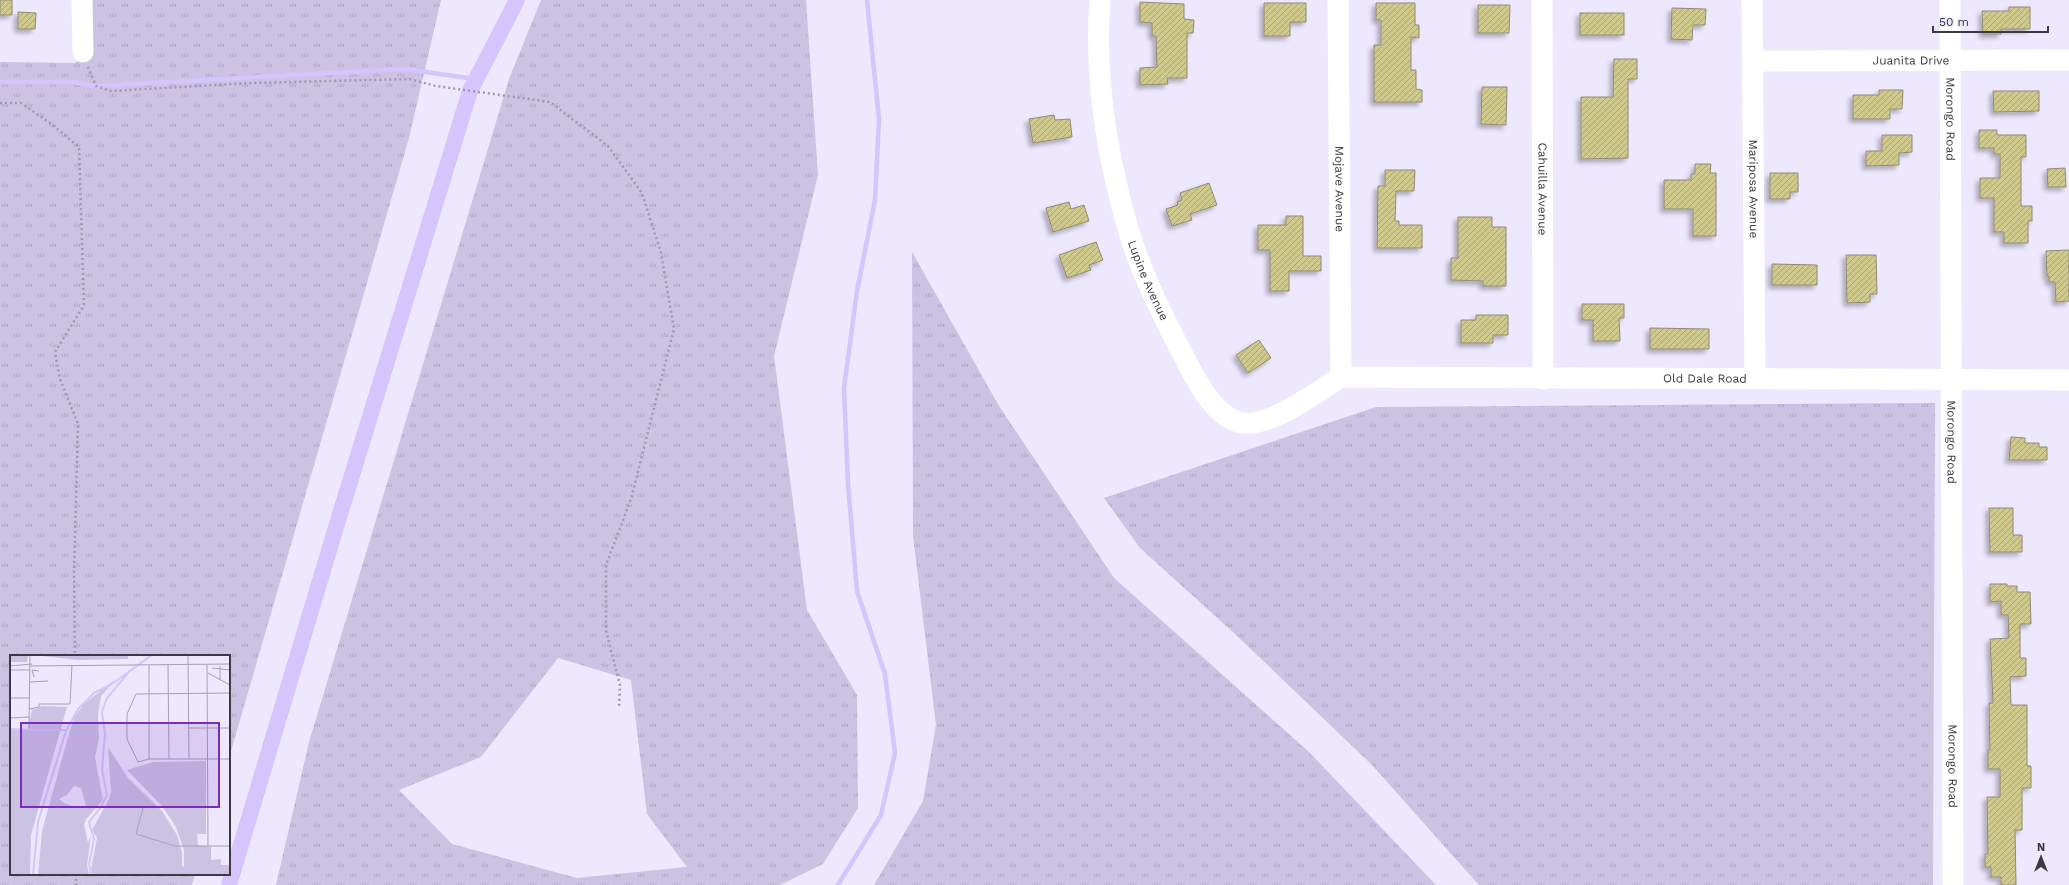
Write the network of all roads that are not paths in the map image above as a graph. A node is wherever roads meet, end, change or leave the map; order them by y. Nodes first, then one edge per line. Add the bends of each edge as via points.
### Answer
1 (82, 0) edge
2 (1100, 0) edge
3 (1338, 0) edge
4 (1542, 0) edge
5 (1752, 0) edge
6 (1950, 0) edge
7 (83, 52) road end
8 (2069, 60) edge
9 (1754, 61) junction
10 (1950, 61) junction
11 (1341, 377) junction
12 (1755, 378) junction
13 (1543, 379) junction
14 (1950, 379) junction
15 (2069, 380) edge
16 (1953, 885) edge

1 - 7 street
2 - 11 street, Lupine Avenue via 1098,37 1104,114 1112,167 1129,233 1161,312 1196,379 1214,405 1227,416 1239,423 1257,423 1284,412
3 - 11 street, Mojave Avenue
4 - 13 street, Cahuilla Avenue
5 - 9 street, Mariposa Avenue
6 - 10 street, Morongo Road
8 - 10 street, Juanita Drive
9 - 10 street, Juanita Drive
9 - 12 street, Mariposa Avenue
10 - 14 street, Morongo Road
11 - 13 street, Old Dale Road
12 - 13 street, Old Dale Road
12 - 14 street, Old Dale Road
14 - 15 street, Old Dale Road
14 - 16 street, Morongo Road

